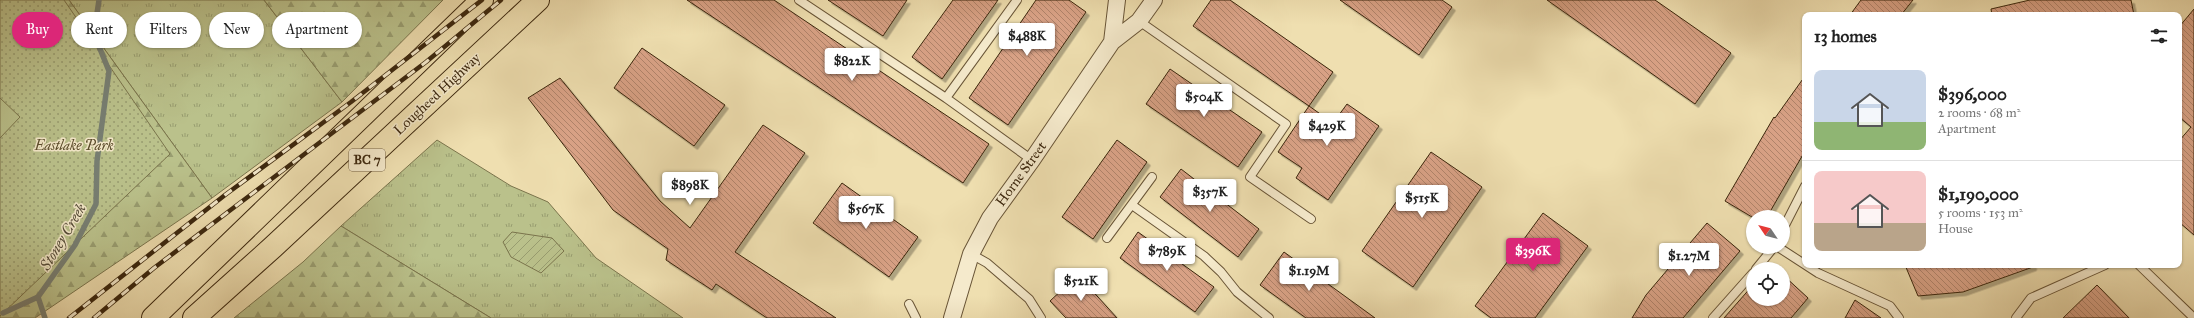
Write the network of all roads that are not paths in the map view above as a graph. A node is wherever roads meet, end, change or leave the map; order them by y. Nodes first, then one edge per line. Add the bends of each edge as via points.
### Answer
1 (482, 0) edge
2 (538, 0) edge
3 (799, 0) edge
4 (1017, 0) edge
5 (1117, 0) edge
6 (1154, 0) edge
7 (1139, 21) junction
8 (1112, 42) junction
9 (946, 98) junction
10 (1032, 160) junction
11 (1152, 177) dead end
12 (1802, 192) edge
13 (1132, 205) junction
14 (1790, 215) edge
15 (1311, 219) dead end
16 (1107, 238) dead end
17 (971, 254) junction
18 (1768, 254) edge
19 (1789, 254) edge
20 (1762, 262) edge
21 (1802, 263) edge
22 (1810, 268) edge
23 (2098, 268) edge
24 (2141, 268) edge
25 (1746, 280) edge
26 (909, 304) dead end
27 (153, 318) edge
28 (194, 318) edge
29 (916, 318) edge
30 (952, 318) edge
31 (1041, 318) edge
32 (1270, 318) edge
33 (1713, 318) edge
34 (1899, 318) edge
35 (2016, 318) edge
36 (2194, 318) edge

1 - 27 main road, BC 7
2 - 28 main road, Lougheed Highway / BC 7 via 274,247
3 - 9 lane
4 - 9 lane
5 - 8 street, Horne Street
6 - 7 street, Horne Street
7 - 8 street, Horne Street
7 - 15 lane via 1286,124 1250,177
8 - 10 street, Horne Street
9 - 10 lane
10 - 17 street, Horne Street via 990,218
11 - 13 lane
12 - 14 lane
13 - 16 lane
13 - 32 lane via 1204,256 1241,296
17 - 30 street, Horne Street
17 - 31 lane via 1029,299
18 - 20 lane
19 - 21 lane
22 - 34 lane via 1890,306
23 - 35 lane via 2031,298
24 - 36 lane
25 - 33 lane
26 - 29 lane

